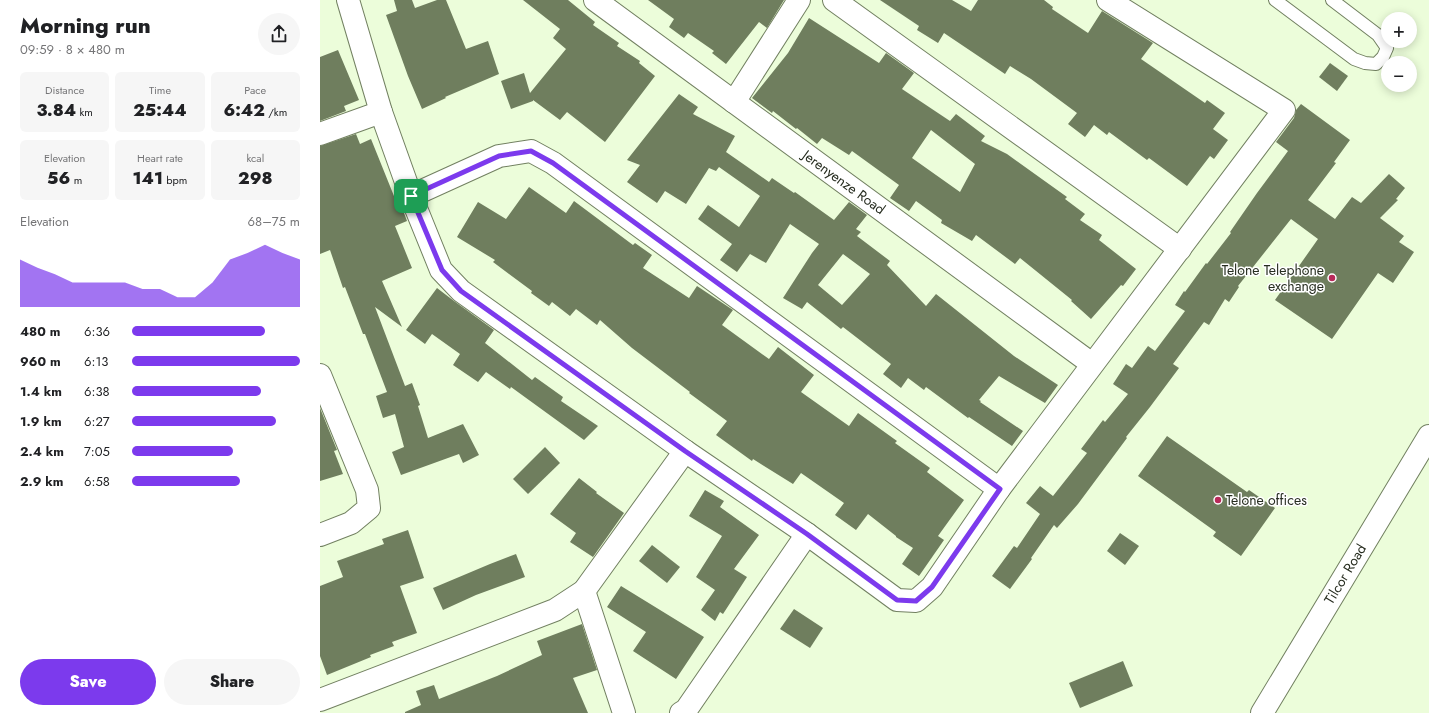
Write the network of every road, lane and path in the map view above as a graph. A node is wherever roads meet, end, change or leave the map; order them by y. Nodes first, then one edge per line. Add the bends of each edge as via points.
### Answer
1 (348, 0) edge
2 (595, 0) edge
3 (799, 0) edge
4 (834, 0) edge
5 (1108, 0) edge
6 (1275, 0) edge
7 (1332, 0) edge
8 (734, 102) junction
9 (381, 112) junction
10 (320, 134) edge
11 (411, 196) junction
12 (1180, 250) junction
13 (1092, 364) junction
14 (320, 375) edge
15 (1429, 436) edge
16 (685, 451) junction
17 (1000, 489) junction
18 (807, 534) junction
19 (320, 535) edge
20 (584, 591) junction
21 (320, 700) edge
22 (624, 713) edge
23 (680, 713) edge
24 (1262, 713) edge

1 - 9 street
2 - 8 street, Jerenyenze Road
3 - 8 street
4 - 12 street
5 - 12 street via 1284,110
6 - 7 lane via 1354,59 1376,64 1387,48 1378,35
8 - 13 street, Jerenyenze Road
9 - 10 street
9 - 11 street
11 - 16 street via 442,270 461,291
11 - 17 street via 499,156 531,151 553,163
12 - 13 street
13 - 17 street
14 - 19 street via 367,490 369,508 351,523
15 - 24 street, Tilcor Road
16 - 18 street
16 - 20 street
17 - 18 street via 932,587 916,601 897,600
18 - 23 street via 686,710
20 - 21 street via 555,610
20 - 22 street

